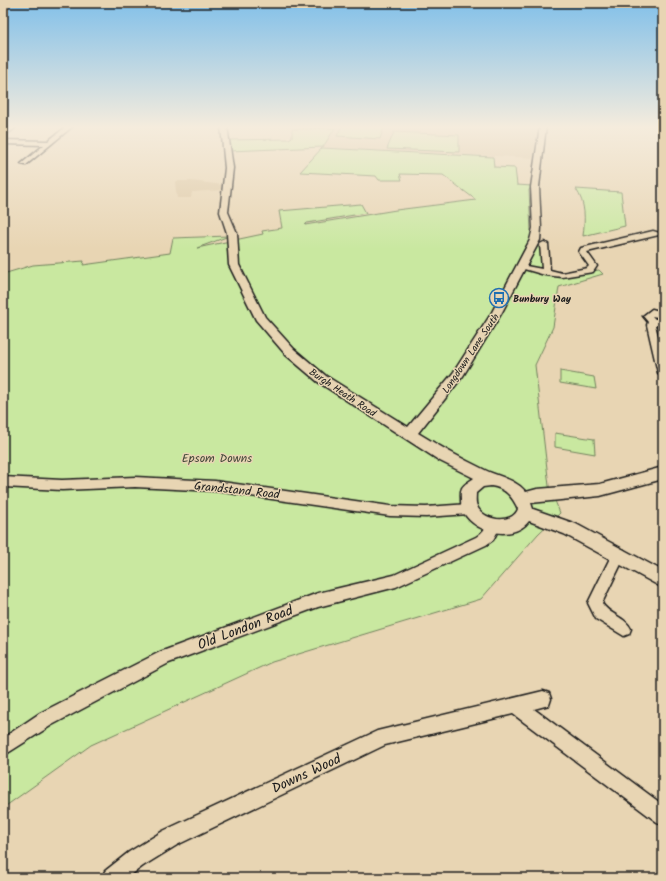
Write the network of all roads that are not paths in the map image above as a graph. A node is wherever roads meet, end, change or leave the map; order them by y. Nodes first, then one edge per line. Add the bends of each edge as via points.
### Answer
1 (229, 167) edge
2 (537, 167) edge
3 (658, 234) edge
4 (544, 244) dead end
5 (521, 267) junction
6 (545, 272) junction
7 (663, 315) edge
8 (653, 321) junction
9 (663, 322) edge
10 (663, 373) edge
11 (409, 435) junction
12 (445, 457) junction
13 (663, 473) edge
14 (491, 480) junction
15 (3, 482) edge
16 (511, 486) junction
17 (468, 491) junction
18 (549, 494) junction
19 (524, 506) junction
20 (469, 509) junction
21 (494, 526) junction
22 (619, 554) junction
23 (663, 580) edge
24 (624, 629) dead end
25 (543, 699) dead end
26 (516, 706) junction
27 (3, 748) edge
28 (663, 816) edge
29 (112, 878) edge

1 - 11 main road, Burgh Heath Road via 224,212 232,233 234,265 257,313 290,352 317,376
2 - 5 main road, Longdown Lane South via 534,187 537,228 535,240
3 - 6 street via 584,250 593,266 590,270 562,274
4 - 6 street via 543,253 547,267
5 - 6 street
5 - 11 main road, Longdown Lane South via 496,314 457,376
7 - 8 street via 652,312 648,314 648,318
8 - 9 street
8 - 10 street via 651,326
11 - 12 main road, Burgh Heath Road
12 - 14 main road, Burgh Heath Road
12 - 17 main road, Burgh Heath Road via 461,470
13 - 18 main road via 600,490
14 - 16 main road
14 - 17 main road via 479,482
15 - 20 street, Grandstand Road via 62,485 135,482 208,486 390,511
16 - 18 main road
16 - 19 main road
17 - 20 main road via 466,499
18 - 19 main road via 529,496
19 - 21 main road via 521,519 509,526
19 - 22 main road
20 - 21 main road via 482,521
21 - 27 street, Old London Road via 488,536 480,541 396,580 373,588 318,600 165,657 46,718
22 - 23 main road
22 - 24 street via 595,603 601,614
25 - 26 street, Downs Wood
26 - 28 street
26 - 29 street, Downs Wood via 383,737 170,838 136,858

